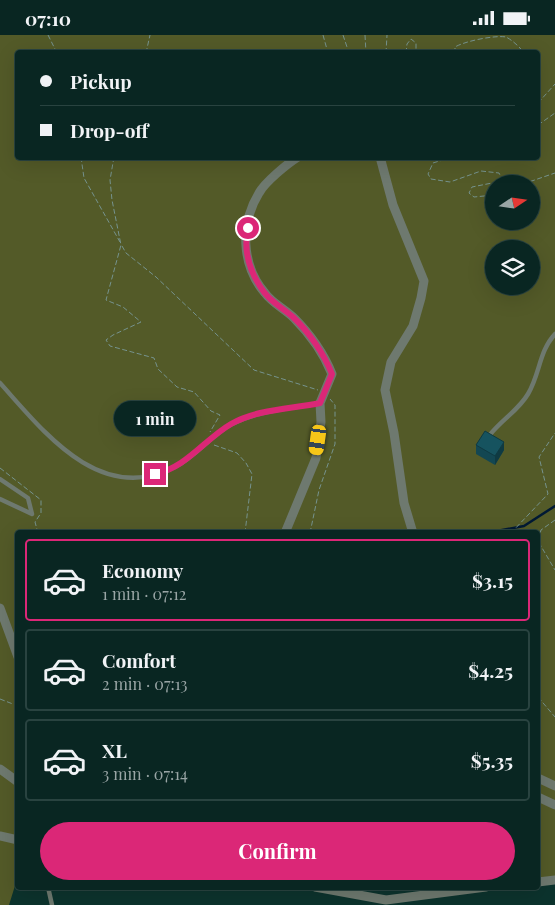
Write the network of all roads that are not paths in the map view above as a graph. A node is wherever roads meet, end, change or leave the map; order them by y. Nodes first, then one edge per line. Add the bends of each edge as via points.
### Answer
1 (295, 160) edge
2 (381, 160) edge
3 (555, 334) edge
4 (0, 383) edge
5 (320, 403) junction
6 (489, 436) edge
7 (0, 479) edge
8 (0, 499) edge
9 (286, 530) edge
10 (412, 530) edge
11 (0, 608) edge
12 (15, 649) edge
13 (0, 769) edge
14 (540, 779) edge
15 (15, 780) edge
16 (555, 786) edge
17 (540, 798) edge
18 (555, 805) edge
19 (0, 836) edge
20 (15, 839) edge
21 (555, 880) edge
22 (540, 882) edge
23 (49, 890) edge
24 (331, 890) edge
25 (463, 890) edge
26 (52, 905) edge

1 - 5 street via 259,192 245,242 247,262 264,293 294,318 327,361 332,374
2 - 10 street via 393,205 424,281 413,326 391,362 385,390 404,503
3 - 6 lane via 544,349 530,392 519,408
4 - 5 lane via 42,431 93,469 113,477 165,472 178,466 231,425 253,416
5 - 9 street via 316,458
7 - 8 lane via 28,499 32,514
11 - 12 street
13 - 15 street
14 - 16 street
17 - 18 street
19 - 20 street
21 - 22 street
23 - 26 lane
24 - 25 street via 386,900

